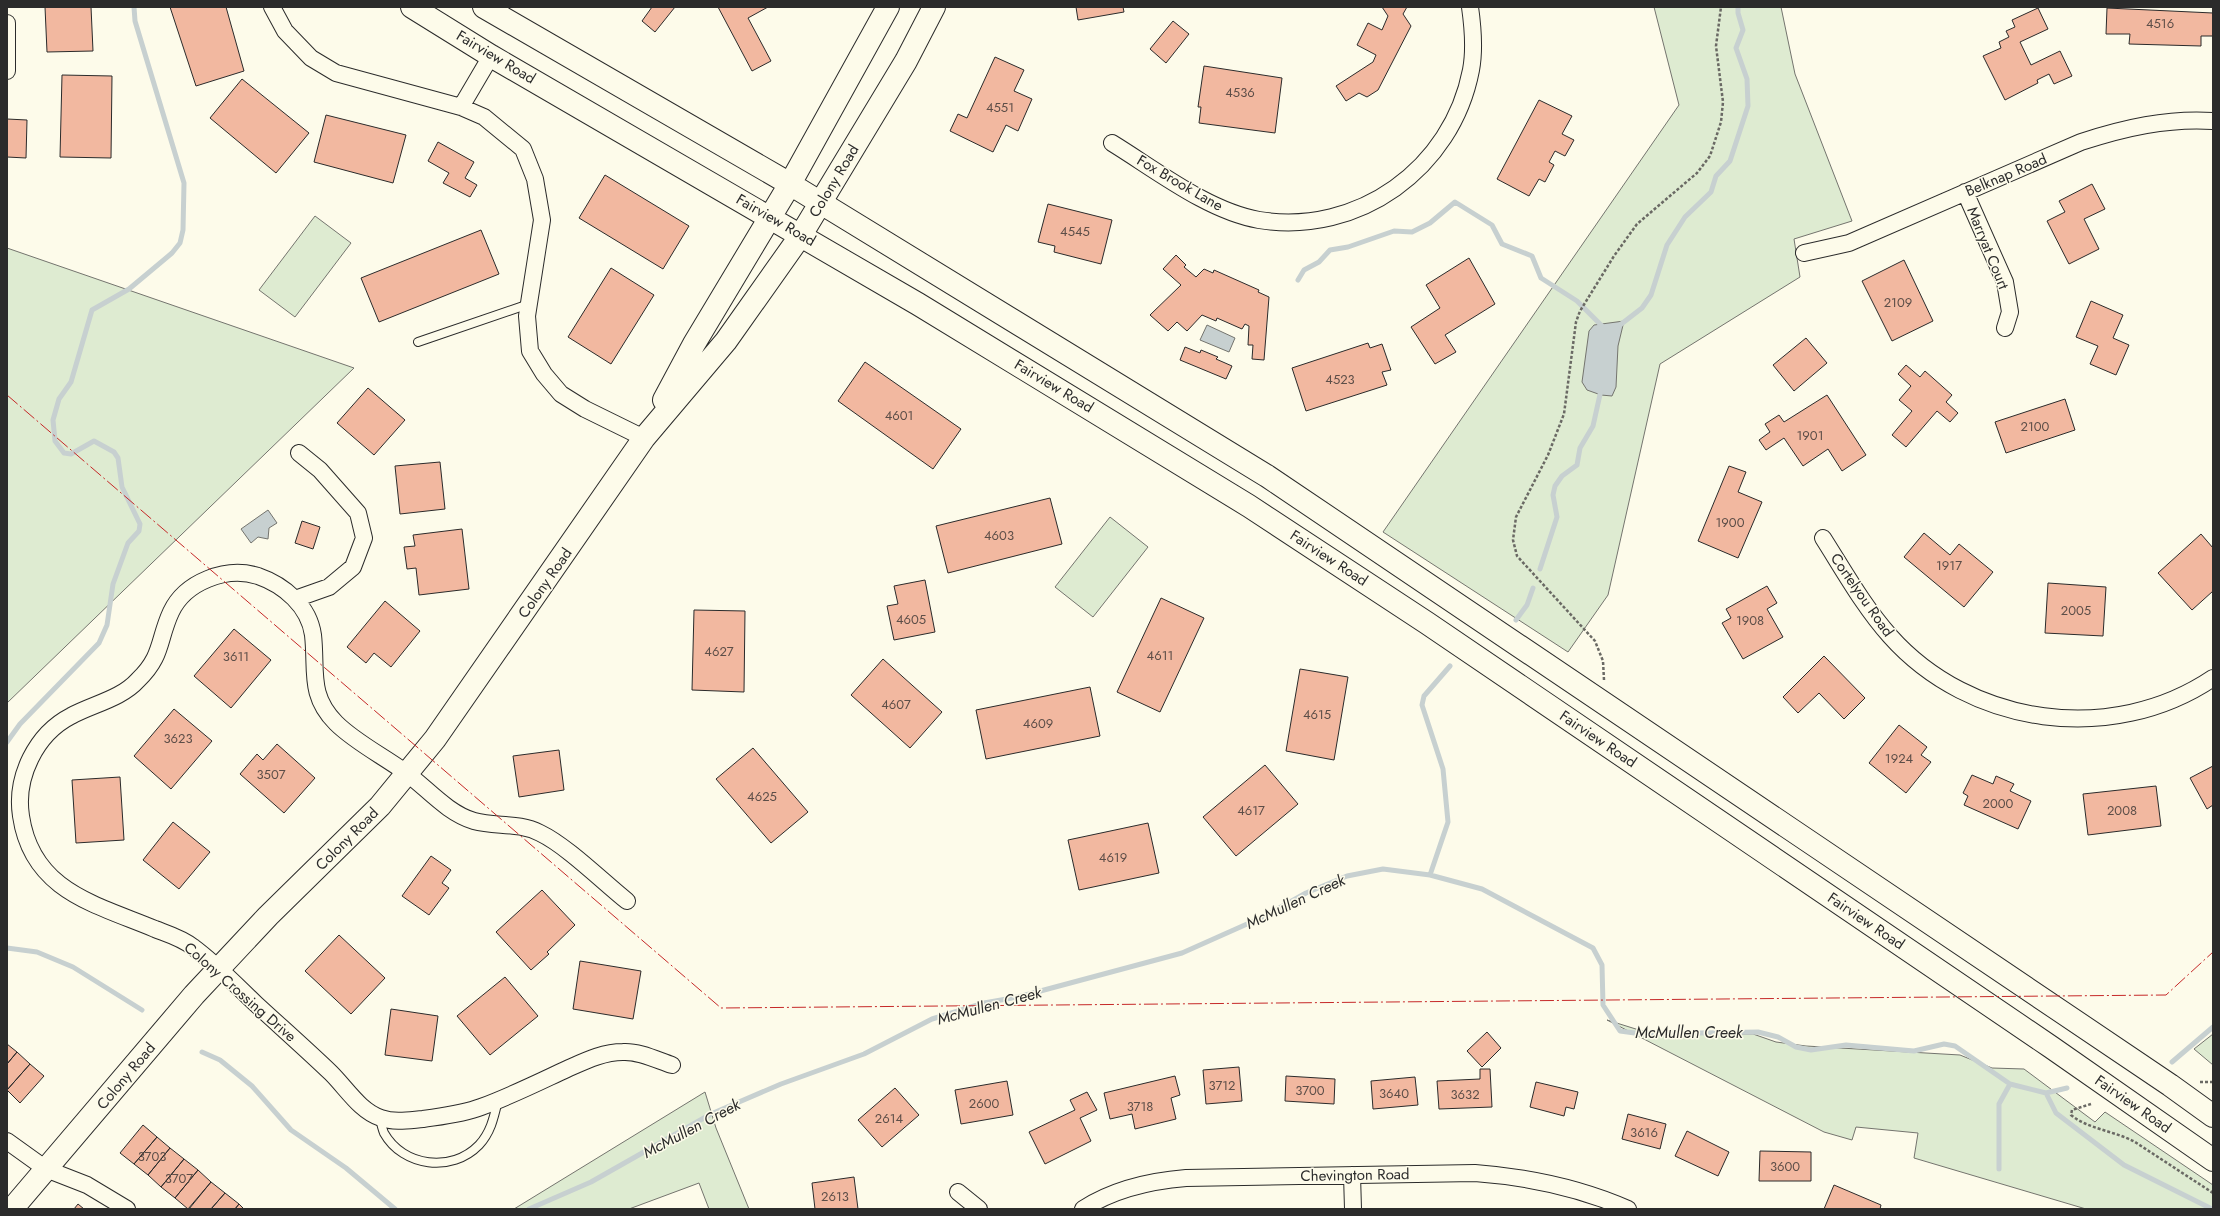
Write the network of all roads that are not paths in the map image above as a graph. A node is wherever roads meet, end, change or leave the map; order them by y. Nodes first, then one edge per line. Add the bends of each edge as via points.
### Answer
1 (272, 7) edge
2 (412, 7) edge
3 (484, 7) edge
4 (888, 7) edge
5 (934, 7) edge
6 (1470, 7) edge
7 (7, 24) edge
8 (491, 56) junction
9 (7, 71) edge
10 (461, 107) junction
11 (2213, 121) edge
12 (1112, 143) dead end
13 (790, 184) junction
14 (1965, 192) junction
15 (821, 203) junction
16 (770, 217) junction
17 (801, 235) junction
18 (1804, 253) dead end
19 (529, 304) junction
20 (2006, 328) dead end
21 (418, 342) dead end
22 (644, 438) junction
23 (299, 452) dead end
24 (1823, 538) dead end
25 (295, 599) junction
26 (2213, 678) edge
27 (407, 774) junction
28 (627, 901) dead end
29 (218, 968) junction
30 (672, 1065) dead end
31 (498, 1100) junction
32 (2213, 1116) edge
33 (380, 1118) junction
34 (7, 1140) edge
35 (2213, 1160) edge
36 (46, 1169) junction
37 (1352, 1175) junction
38 (958, 1192) dead end
39 (12, 1209) edge
40 (127, 1209) edge
41 (979, 1209) edge
42 (1082, 1209) edge
43 (1352, 1209) edge
44 (1628, 1209) edge

1 - 10 street via 285,30 311,58 336,72
2 - 8 main road, Fairview Road
3 - 13 main road
4 - 13 main road, Colony Road
5 - 15 main road, Colony Road via 906,61
6 - 12 street, Fox Brook Lane via 1474,44 1471,70 1463,101 1450,130 1412,177 1387,195 1350,213 1320,220 1258,220 1228,211 1195,195
7 - 9 street
8 - 10 street
8 - 16 main road, Fairview Road
10 - 19 street via 484,117 523,149 535,179 542,220
11 - 14 street, Belknap Road via 2158,123 2120,130 2081,142
13 - 15 main road
13 - 16 main road, Colony Road
14 - 18 street, Belknap Road via 1849,243
14 - 20 street, Marryat Court via 2004,282 2010,312
15 - 17 main road, Colony Road
15 - 32 main road via 1267,476
16 - 17 main road, Fairview Road
16 - 22 main road, Colony Road via 694,344
17 - 22 main road, Colony Road via 726,341
17 - 35 main road, Fairview Road via 1135,434 1304,542 2051,1047
19 - 21 lane
19 - 22 street via 527,316 530,351 544,374 561,394 585,409
22 - 27 main road, Colony Road via 435,739
23 - 25 street via 320,470 358,513 364,538 353,567 329,588
24 - 26 street, Cortelyou Road via 1863,601 1890,636 1917,662 1963,692 2002,708 2058,719 2111,717 2169,702 2201,687
25 - 27 street, Colony Crossing Drive via 308,618 313,634 314,683 325,710 338,725
25 - 29 street, Colony Crossing Drive via 276,584 247,574 218,575 190,589 171,611 158,653 139,680 119,694 62,721 33,752 22,781 21,815 26,840 36,859 51,878 69,892 185,941
27 - 28 street, Colony Crossing Drive via 463,817 478,822 519,825 542,833
27 - 29 main road, Colony Road via 380,806
29 - 33 street, Colony Crossing Drive via 333,1075 366,1110
29 - 36 main road, Colony Road
30 - 31 street, Colony Crossing Drive via 630,1052 596,1056
31 - 33 street, Colony Crossing Drive via 452,1115 395,1121
31 - 33 lane via 491,1128 478,1145 461,1159 437,1163 417,1161 402,1152 384,1133
34 - 36 street
36 - 39 main road, Colony Road
36 - 40 street via 87,1185
37 - 42 street, Chevington Road via 1186,1178 1155,1181 1125,1189
37 - 43 street
37 - 44 street, Chevington Road via 1475,1173 1515,1176 1572,1188
38 - 41 street

